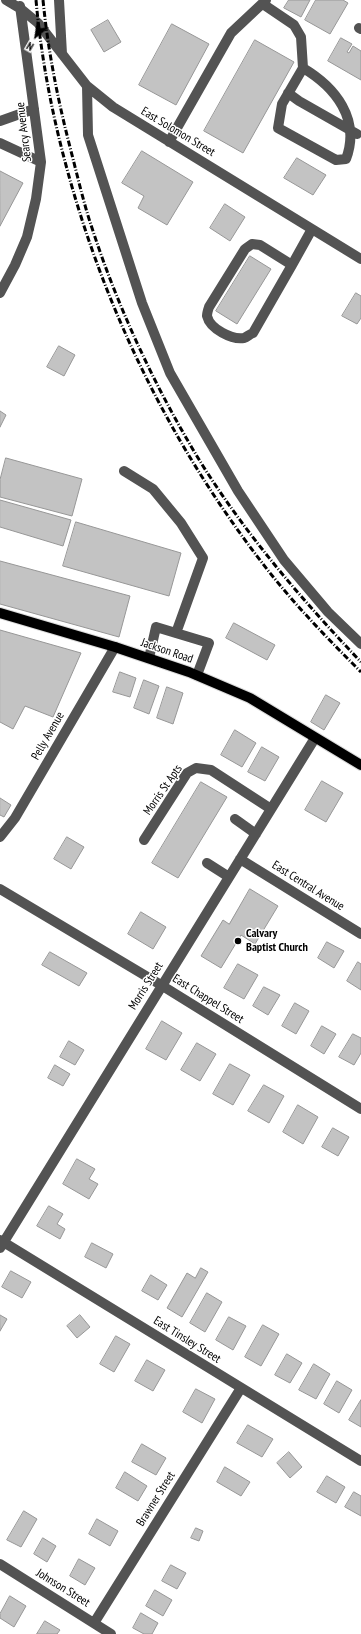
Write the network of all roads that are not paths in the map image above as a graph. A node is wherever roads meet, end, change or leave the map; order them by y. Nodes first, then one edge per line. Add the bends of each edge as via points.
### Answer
1 (6, 0) edge
2 (60, 0) edge
3 (265, 2) edge
4 (19, 5) edge
5 (62, 54) junction
6 (303, 68) junction
7 (86, 86) junction
8 (288, 93) junction
9 (34, 109) junction
10 (0, 121) edge
11 (357, 134) junction
12 (169, 142) junction
13 (0, 143) edge
14 (41, 162) junction
15 (312, 229) junction
16 (361, 259) edge
17 (292, 264) junction
18 (0, 293) edge
19 (124, 471) dead end
20 (0, 613) edge
21 (176, 633) junction
22 (361, 644) edge
23 (115, 646) junction
24 (149, 658) junction
25 (197, 675) junction
26 (315, 738) junction
27 (361, 765) edge
28 (271, 810) junction
29 (235, 819) dead end
30 (256, 834) junction
31 (0, 837) edge
32 (144, 840) dead end
33 (240, 859) junction
34 (207, 863) dead end
35 (229, 877) junction
36 (0, 889) edge
37 (361, 934) edge
38 (161, 985) junction
39 (361, 1108) edge
40 (1, 1243) edge
41 (241, 1388) junction
42 (361, 1461) edge
43 (0, 1564) edge
44 (94, 1623) junction
45 (111, 1634) edge

1 - 4 street, East Solomon Street
2 - 5 street
3 - 6 street via 294,25 301,38
3 - 12 street via 231,33
4 - 5 street, East Solomon Street via 38,23
4 - 9 street, Searcy Avenue
5 - 7 street, East Solomon Street
6 - 8 street
6 - 11 street via 341,95 355,114
7 - 12 street, East Solomon Street via 113,108
7 - 22 street via 88,134 142,303 170,373 238,491 284,560 328,612
8 - 11 street
8 - 11 street via 282,104 278,128 336,160 346,159 352,151
9 - 10 street
9 - 14 street, Searcy Avenue
12 - 15 street, East Solomon Street
13 - 14 street
14 - 18 street, Searcy Avenue via 27,237
15 - 16 street, East Solomon Street
15 - 17 street
17 - 17 street via 252,333 244,338 233,337 211,324 207,316 209,307 245,249 252,244 260,245
19 - 21 street via 153,489 203,558
20 - 23 main road, Jackson Road
21 - 24 street via 156,627
21 - 25 street via 209,643
23 - 24 main road, Jackson Road
23 - 31 street, Pelly Avenue via 15,818
24 - 25 main road, Jackson Road
25 - 26 main road, Jackson Road via 250,698
26 - 27 main road, Jackson Road
26 - 28 street, Morris Street
28 - 30 street, Morris Street
28 - 32 street, Morris St Apts via 210,770 196,768 188,774
29 - 30 street
30 - 33 street, Morris Street
33 - 35 street, Morris Street
33 - 37 street, East Central Avenue
34 - 35 street
35 - 38 street, Morris Street
36 - 38 street, East Chappel Street
38 - 39 street, East Chappel Street
38 - 40 street, Morris Street
40 - 41 street, East Tinsley Street
41 - 42 street, East Tinsley Street
41 - 44 street, Brawner Street
43 - 44 street, Johnson Street
44 - 45 street, Johnson Street

